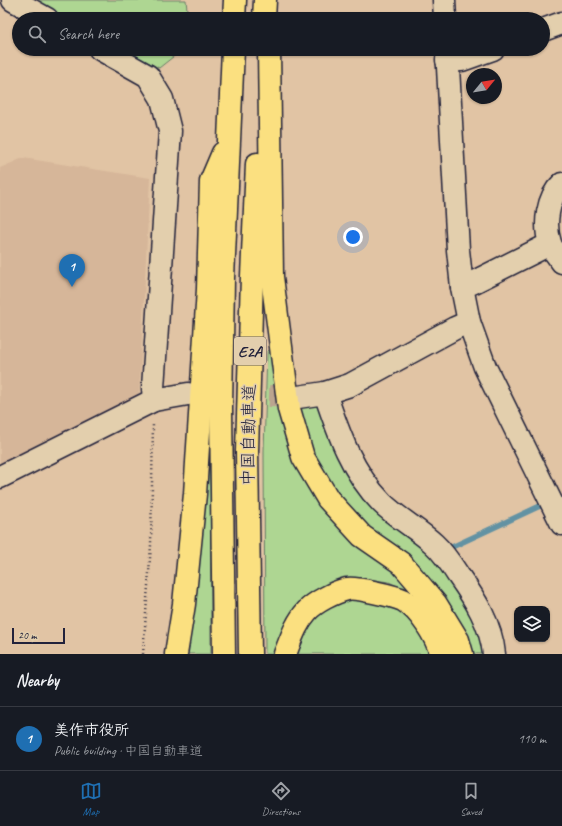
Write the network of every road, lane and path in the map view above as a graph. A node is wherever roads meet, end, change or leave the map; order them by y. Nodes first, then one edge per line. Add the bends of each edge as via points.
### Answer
1 (13, 0) edge
2 (235, 0) edge
3 (265, 0) edge
4 (268, 0) edge
5 (444, 0) edge
6 (34, 12) edge
7 (234, 12) edge
8 (264, 12) edge
9 (269, 12) edge
10 (445, 12) edge
11 (562, 23) edge
12 (550, 27) edge
13 (112, 56) edge
14 (233, 56) edge
15 (263, 56) edge
16 (269, 56) edge
17 (447, 56) edge
18 (450, 56) edge
19 (473, 56) edge
20 (228, 140) junction
21 (562, 184) edge
22 (550, 244) junction
23 (562, 262) edge
24 (462, 287) junction
25 (469, 322) junction
26 (325, 393) junction
27 (188, 394) tunnel mouth
28 (298, 397) tunnel mouth
29 (154, 400) junction
30 (0, 477) edge
31 (562, 524) edge
32 (143, 654) edge
33 (176, 654) edge
34 (224, 654) edge
35 (250, 654) edge
36 (285, 654) edge
37 (441, 654) edge
38 (462, 654) edge
39 (494, 654) edge

1 - 6 street
2 - 7 highway
3 - 8 highway
4 - 9 highway
5 - 10 street
11 - 12 street
13 - 29 street via 148,76 162,100 170,131
14 - 20 highway, 中国自動車道 / E2A
15 - 35 highway, 中国自動車道 / E2A via 247,451
16 - 38 highway via 272,277 289,409 303,457 328,499 362,536 401,563 436,604 458,640
17 - 24 street
18 - 19 street via 462,60
20 - 33 highway via 211,181 208,289 195,494 184,604
20 - 34 highway, 中国自動車道 / E2A via 223,278
21 - 22 street via 558,187 549,207 547,228
22 - 23 street
22 - 24 street
24 - 25 street
25 - 26 street via 350,385
25 - 31 street via 485,366
26 - 28 street
26 - 39 street via 334,421 356,470 382,502 434,544 448,560 471,593 484,618
27 - 29 street
29 - 30 street
29 - 32 path via 151,545
36 - 37 highway via 296,628 308,610 326,597 348,588 372,591 403,600 423,618

